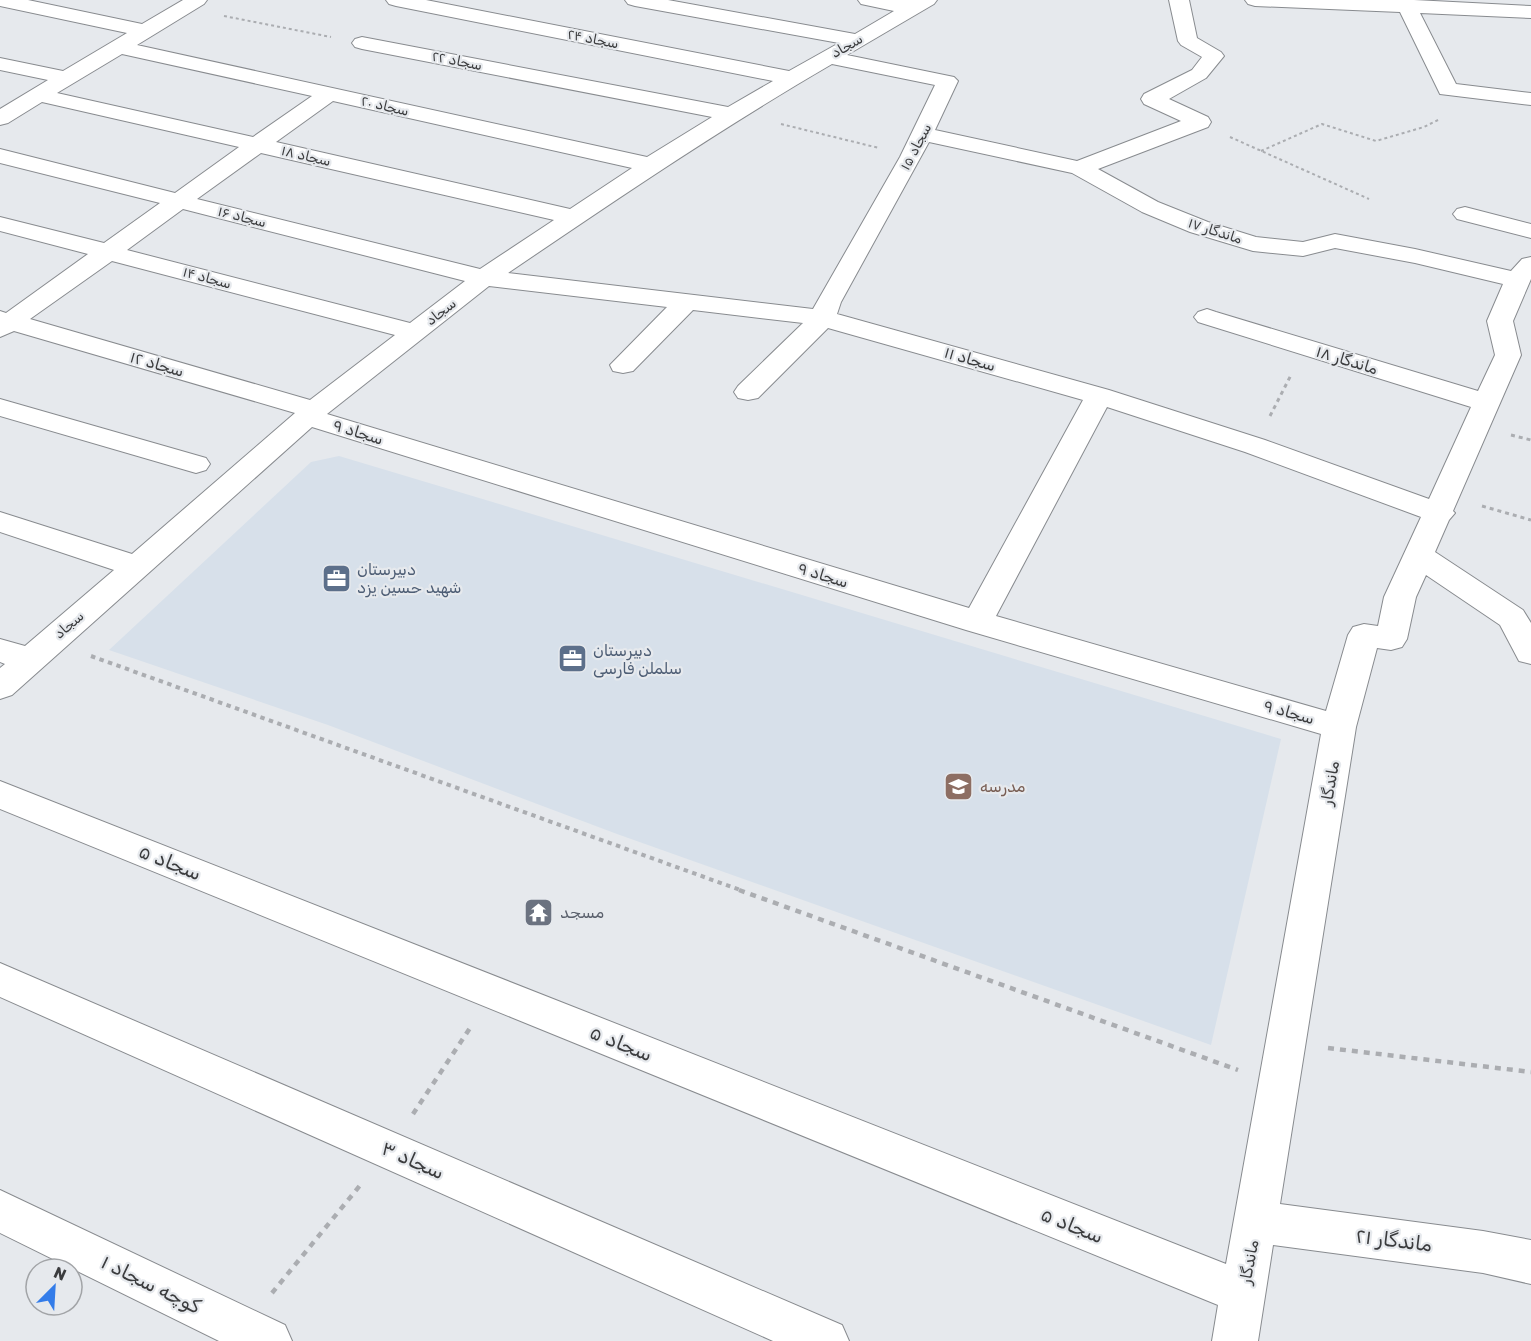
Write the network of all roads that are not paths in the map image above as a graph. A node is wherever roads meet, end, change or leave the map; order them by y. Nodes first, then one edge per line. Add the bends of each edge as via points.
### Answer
1 (0, 0) edge
2 (396, 0) edge
3 (868, 0) edge
4 (1179, 0) edge
5 (1255, 0) edge
6 (423, 2) edge
7 (1405, 3) edge
8 (190, 4) edge
9 (919, 4) edge
10 (630, 7) edge
11 (1531, 12) edge
12 (145, 31) junction
13 (592, 39) junction
14 (856, 40) junction
15 (362, 43) road end
16 (119, 47) junction
17 (827, 57) junction
18 (0, 64) edge
19 (66, 78) junction
20 (790, 78) junction
21 (330, 93) junction
22 (38, 95) junction
23 (1531, 99) edge
24 (731, 114) junction
25 (0, 118) edge
26 (923, 134) junction
27 (258, 145) junction
28 (0, 156) edge
29 (651, 165) junction
30 (1079, 168) junction
31 (178, 201) junction
32 (1465, 214) dead end
33 (574, 217) junction
34 (0, 224) edge
35 (1531, 231) edge
36 (106, 252) junction
37 (1524, 272) edge
38 (484, 278) junction
39 (688, 301) junction
40 (1207, 317) dead end
41 (823, 318) junction
42 (3, 323) edge
43 (415, 332) junction
44 (623, 365) dead end
45 (748, 392) dead end
46 (1099, 396) junction
47 (1487, 403) junction
48 (0, 407) edge
49 (311, 414) junction
50 (196, 464) dead end
51 (1443, 505) junction
52 (0, 522) edge
53 (1418, 555) junction
54 (136, 566) junction
55 (977, 622) junction
56 (0, 650) edge
57 (40, 651) junction
58 (1531, 653) edge
59 (0, 687) edge
60 (1339, 727) junction
61 (0, 794) edge
62 (0, 979) edge
63 (0, 1211) edge
64 (1256, 1222) junction
65 (1531, 1262) edge
66 (1243, 1293) junction
67 (269, 1341) edge
68 (826, 1341) edge
69 (1235, 1341) edge

1 - 12 street
2 - 6 street, سجاد ۲۴
3 - 9 street
4 - 30 street via 1188,41 1214,56 1199,74 1152,99 1200,122
5 - 7 street
6 - 13 street, سجاد ۲۴
7 - 11 street
7 - 23 street via 1448,89
8 - 12 street
9 - 14 street, سجاد
10 - 13 street
10 - 14 street
12 - 16 street
13 - 20 street, سجاد ۲۴
14 - 17 street, سجاد
15 - 24 street, سجاد ۲۲
16 - 19 street
16 - 21 street, سجاد ۲۰
17 - 20 street, سجاد
17 - 26 street, سجاد ۱۵ via 947,81
18 - 19 street
19 - 22 street
20 - 24 street, سجاد
21 - 27 street
21 - 29 street, سجاد ۲۰
22 - 25 street
22 - 27 street, سجاد ۱۸
24 - 29 street, سجاد
26 - 30 street, ماندگار ۱۷
26 - 41 street, سجاد ۱۵ via 828,302
27 - 31 street
27 - 33 street, سجاد ۱۸
28 - 31 street, سجاد ۱۶
29 - 33 street, سجاد
30 - 37 street, ماندگار ۱۷ via 1150,207 1253,244 1303,249 1335,241
31 - 36 street
31 - 38 street, سجاد ۱۶
32 - 35 street
33 - 38 street, سجاد
34 - 36 street, سجاد ۱۴
36 - 42 street
36 - 43 street, سجاد ۱۴
37 - 47 street, ماندگار via 1500,321 1508,356
38 - 39 street, سجاد ۱۱
38 - 43 street, سجاد
39 - 41 street, سجاد ۱۱
39 - 44 street
40 - 47 street, ماندگار ۱۸
41 - 45 street
41 - 46 street, سجاد ۱۱
42 - 49 street, سجاد ۱۲
43 - 49 street, سجاد
46 - 51 street, سجاد ۱۱
46 - 55 street
47 - 51 street, ماندگار
48 - 50 street
49 - 54 street, سجاد
49 - 55 street, سجاد ۹
51 - 53 street, ماندگار
52 - 54 street
53 - 58 street via 1512,618
53 - 60 street, ماندگار via 1400,597 1392,639 1364,635
54 - 57 street, سجاد
55 - 60 street, سجاد ۹
56 - 57 street
57 - 59 street, سجاد
60 - 64 street, ماندگار
61 - 66 street, سجاد ۵
62 - 68 street, سجاد ۳
63 - 67 street, کوچه سجاد ۱
64 - 65 street, ماندگار ۲۱
64 - 66 street, ماندگار
66 - 69 street, ماندگار

